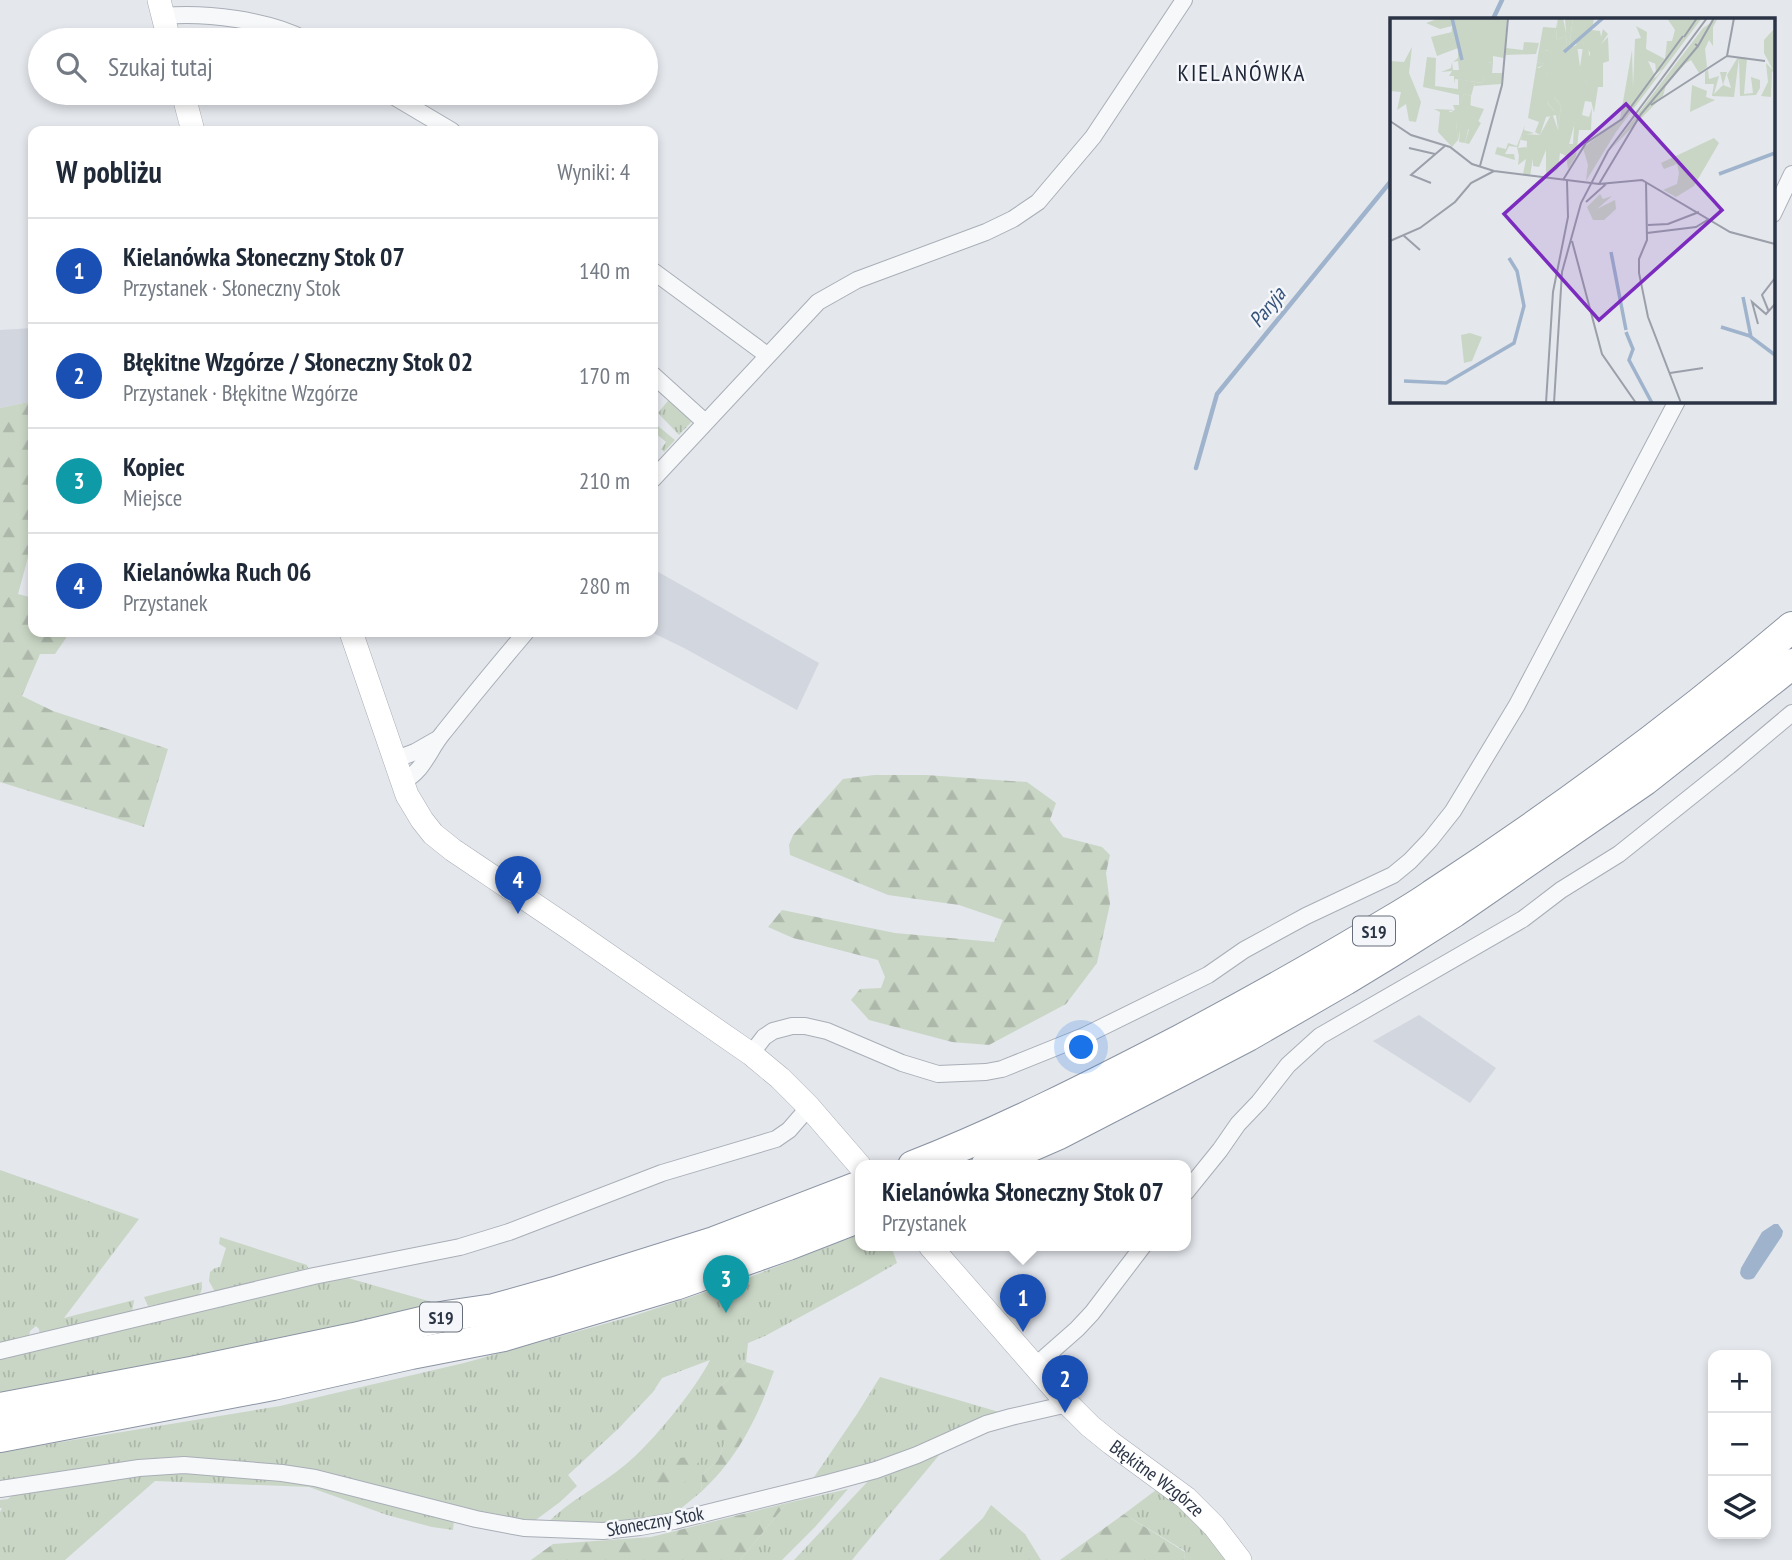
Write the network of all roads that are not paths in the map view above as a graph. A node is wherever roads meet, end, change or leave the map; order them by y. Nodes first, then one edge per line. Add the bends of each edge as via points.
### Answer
1 (1184, 0) edge
2 (161, 8) edge
3 (166, 28) edge
4 (273, 28) edge
5 (186, 105) edge
6 (408, 105) edge
7 (192, 126) edge
8 (444, 126) edge
9 (1792, 174) edge
10 (1774, 212) edge
11 (658, 275) edge
12 (767, 355) junction
13 (658, 380) edge
14 (1676, 402) edge
15 (705, 422) junction
16 (658, 474) edge
17 (1792, 627) edge
18 (353, 637) edge
19 (522, 637) edge
20 (1792, 664) edge
21 (1792, 713) edge
22 (438, 739) junction
23 (398, 771) junction
24 (751, 1054) junction
25 (809, 1107) junction
26 (855, 1160) edge
27 (927, 1160) edge
28 (1000, 1160) edge
29 (1191, 1186) edge
30 (855, 1188) edge
31 (855, 1219) edge
32 (934, 1251) edge
33 (1139, 1251) edge
34 (0, 1350) edge
35 (1035, 1366) junction
36 (1068, 1404) junction
37 (0, 1408) edge
38 (0, 1437) edge
39 (0, 1489) edge
40 (1240, 1560) edge

1 - 12 street via 1094,137 1038,202 986,232 857,280 818,302
2 - 3 street
2 - 4 street
5 - 7 street
6 - 8 street
9 - 10 street
11 - 12 street
12 - 15 street
13 - 15 street
14 - 24 street via 1517,705 1453,811 1393,875 1306,916 1208,975 1084,1036 1002,1069 938,1074 805,1026 773,1031
15 - 16 street
17 - 27 highway, S19 via 1647,744 1431,897 1287,983 1157,1052
18 - 23 street
19 - 22 street
20 - 28 highway, S19 via 1645,780 1444,919 1248,1036
21 - 29 street via 1619,854 1523,919 1320,1037 1288,1065
22 - 23 street via 415,752
22 - 23 street via 414,776
23 - 24 street via 407,795 433,834
24 - 25 street
25 - 26 street
25 - 34 street via 776,1139 662,1173 509,1232
30 - 37 highway, S19 via 703,1246 494,1309
31 - 38 highway, S19 via 675,1284 504,1336
32 - 35 street, Błękitne Wzgórze
33 - 35 street via 1092,1313
35 - 36 street, Błękitne Wzgórze
36 - 39 street, Słoneczny Stok via 986,1424 876,1470 674,1521 603,1531 524,1528 315,1478 184,1465
36 - 40 street, Błękitne Wzgórze via 1111,1443 1186,1498

